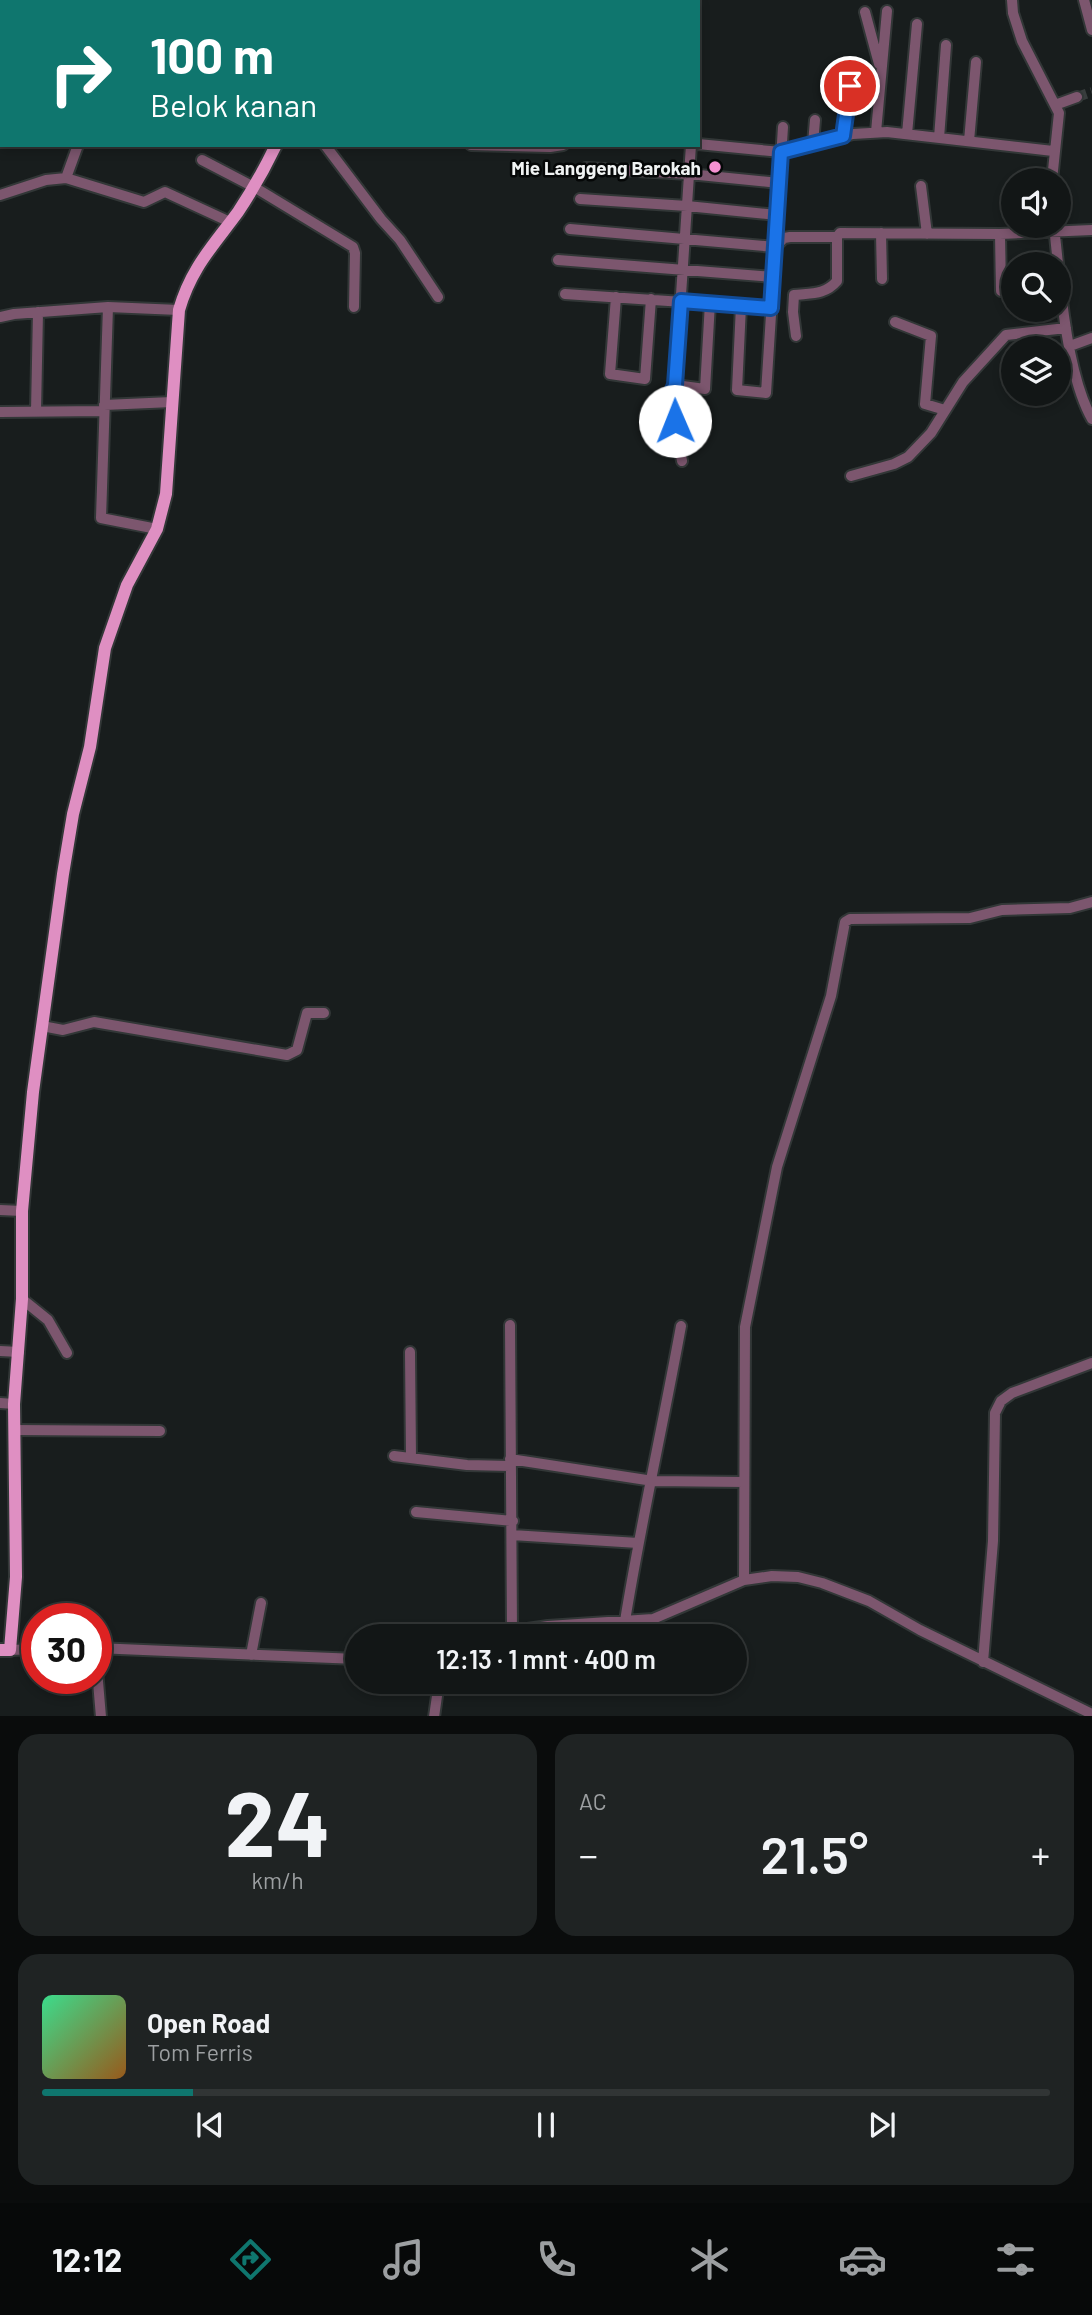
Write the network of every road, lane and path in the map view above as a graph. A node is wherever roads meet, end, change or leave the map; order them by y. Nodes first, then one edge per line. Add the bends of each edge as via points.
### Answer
1 (1012, 0) edge
2 (1084, 0) edge
3 (887, 11) dead end
4 (865, 12) dead end
5 (918, 24) dead end
6 (1092, 30) edge
7 (946, 45) dead end
8 (976, 62) dead end
9 (881, 73) junction
10 (850, 86) dead end
11 (1077, 97) tunnel mouth
12 (1055, 105) junction
13 (815, 120) dead end
14 (783, 127) dead end
15 (876, 132) junction
16 (907, 134) junction
17 (843, 136) junction
18 (939, 138) junction
19 (969, 141) junction
20 (700, 144) edge
21 (813, 144) junction
22 (77, 147) edge
23 (275, 147) edge
24 (327, 147) edge
25 (691, 147) edge
26 (1053, 151) junction
27 (781, 152) junction
28 (202, 160) dead end
29 (586, 168) dead end
30 (1052, 168) edge
31 (689, 174) junction
32 (66, 178) junction
33 (779, 183) junction
34 (920, 186) dead end
35 (254, 187) junction
36 (0, 195) edge
37 (580, 199) dead end
38 (687, 206) junction
39 (777, 215) junction
40 (230, 222) junction
41 (570, 229) dead end
42 (1071, 229) edge
43 (1092, 230) edge
44 (881, 233) junction
45 (927, 234) junction
46 (1000, 234) joint
47 (685, 237) junction
48 (837, 237) junction
49 (775, 247) junction
50 (558, 260) dead end
51 (683, 269) junction
52 (773, 277) junction
53 (881, 279) dead end
54 (1001, 291) dead end
55 (565, 294) dead end
56 (438, 297) dead end
57 (616, 297) junction
58 (651, 299) junction
59 (681, 301) junction
60 (710, 303) junction
61 (741, 306) junction
62 (108, 307) junction
63 (354, 307) dead end
64 (771, 308) junction
65 (179, 310) junction
66 (38, 312) junction
67 (0, 317) edge
68 (895, 322) dead end
69 (1065, 322) edge
70 (1066, 328) junction
71 (1068, 336) edge
72 (796, 337) dead end
73 (1092, 338) edge
74 (1071, 346) edge
75 (1071, 350) edge
76 (675, 385) junction
77 (172, 402) junction
78 (104, 408) junction
79 (945, 410) junction
80 (36, 411) junction
81 (0, 412) edge
82 (1092, 419) edge
83 (682, 461) dead end
84 (851, 476) dead end
85 (157, 529) junction
86 (1092, 902) edge
87 (324, 1013) dead end
88 (41, 1026) junction
89 (0, 1210) edge
90 (22, 1212) junction
91 (22, 1299) junction
92 (510, 1325) dead end
93 (681, 1326) dead end
94 (0, 1351) edge
95 (19, 1352) junction
96 (410, 1352) dead end
97 (67, 1353) dead end
98 (1092, 1363) edge
99 (0, 1402) edge
100 (14, 1404) junction
101 (14, 1430) junction
102 (160, 1431) dead end
103 (394, 1456) dead end
104 (411, 1458) junction
105 (510, 1463) junction
106 (653, 1481) junction
107 (744, 1482) junction
108 (416, 1512) dead end
109 (513, 1521) junction
110 (512, 1535) junction
111 (638, 1543) junction
112 (744, 1580) junction
113 (261, 1603) dead end
114 (625, 1621) junction
115 (512, 1624) edge
116 (579, 1624) edge
117 (112, 1649) edge
118 (5, 1650) edge
119 (251, 1655) junction
120 (345, 1659) edge
121 (983, 1662) junction
122 (99, 1694) edge
123 (438, 1694) edge
124 (1092, 1714) edge
125 (101, 1716) edge
126 (435, 1716) edge

1 - 12 street via 1021,41
2 - 6 street
3 - 9 street
4 - 9 street
5 - 16 street
7 - 18 street
8 - 19 street
9 - 15 street
10 - 17 street
11 - 12 street
12 - 26 street via 1059,121
13 - 21 street
14 - 27 street
15 - 16 street
15 - 17 street
16 - 18 street
17 - 21 street
18 - 19 street
19 - 26 street
20 - 27 street
21 - 27 street
22 - 32 street
23 - 35 main road
24 - 56 street via 400,240
25 - 31 street
26 - 30 street
27 - 33 street
28 - 35 street
29 - 31 street
31 - 33 street
31 - 38 street
32 - 36 street
32 - 40 street via 144,202 165,192
33 - 39 street
34 - 45 street
35 - 40 main road
35 - 63 street via 353,247
37 - 38 street
38 - 39 street
38 - 47 street
39 - 49 street
40 - 65 main road via 194,271
41 - 47 street
42 - 43 street
44 - 45 street
44 - 48 street via 846,231
44 - 53 street
45 - 46 street
46 - 54 street
47 - 49 street
47 - 51 street
48 - 49 street via 790,237
48 - 72 street via 835,284 828,291 794,295
49 - 52 street
50 - 51 street
51 - 52 street
51 - 59 street
52 - 64 street
55 - 57 street
57 - 58 street
57 - 58 street via 610,374 645,379
58 - 59 street
59 - 60 street
59 - 76 street
60 - 61 street
60 - 76 street via 705,389
61 - 64 street
61 - 64 street via 737,390 766,393
62 - 65 street
62 - 66 street
62 - 78 street
65 - 77 main road
66 - 67 street
66 - 80 street
68 - 79 street via 931,335 925,404
69 - 70 street
70 - 71 street
70 - 79 street via 1006,335 963,382
73 - 74 street
75 - 82 street via 1083,403
76 - 83 street via 670,397
77 - 78 street
77 - 85 main road via 169,470
78 - 80 street
78 - 85 street via 101,518
79 - 84 street via 908,457
80 - 81 street
85 - 88 main road via 127,585 105,648 90,747 73,814
86 - 107 street via 1070,908 1002,910 971,918 845,922 831,996 776,1167 744,1327
87 - 88 street via 307,1013 297,1050 287,1055 94,1023 64,1030
88 - 90 main road
89 - 90 street
90 - 91 main road
91 - 95 main road
91 - 97 street via 48,1320
92 - 105 street
93 - 106 street
94 - 95 street
95 - 100 main road
96 - 104 street
98 - 121 street via 1012,1393 1000,1401 995,1413 993,1541
99 - 100 street
100 - 101 main road
101 - 102 street
101 - 118 main road via 16,1577
103 - 104 street
104 - 105 street via 467,1465
105 - 106 street
105 - 109 street
106 - 107 street
106 - 111 street
107 - 112 street
108 - 109 street
109 - 110 street
110 - 111 street
110 - 115 street
111 - 114 street
112 - 114 street via 653,1619
112 - 121 street via 798,1577 822,1583 869,1601
113 - 119 street
114 - 116 street
117 - 119 street
119 - 120 street
121 - 124 street
122 - 125 street
123 - 126 street

